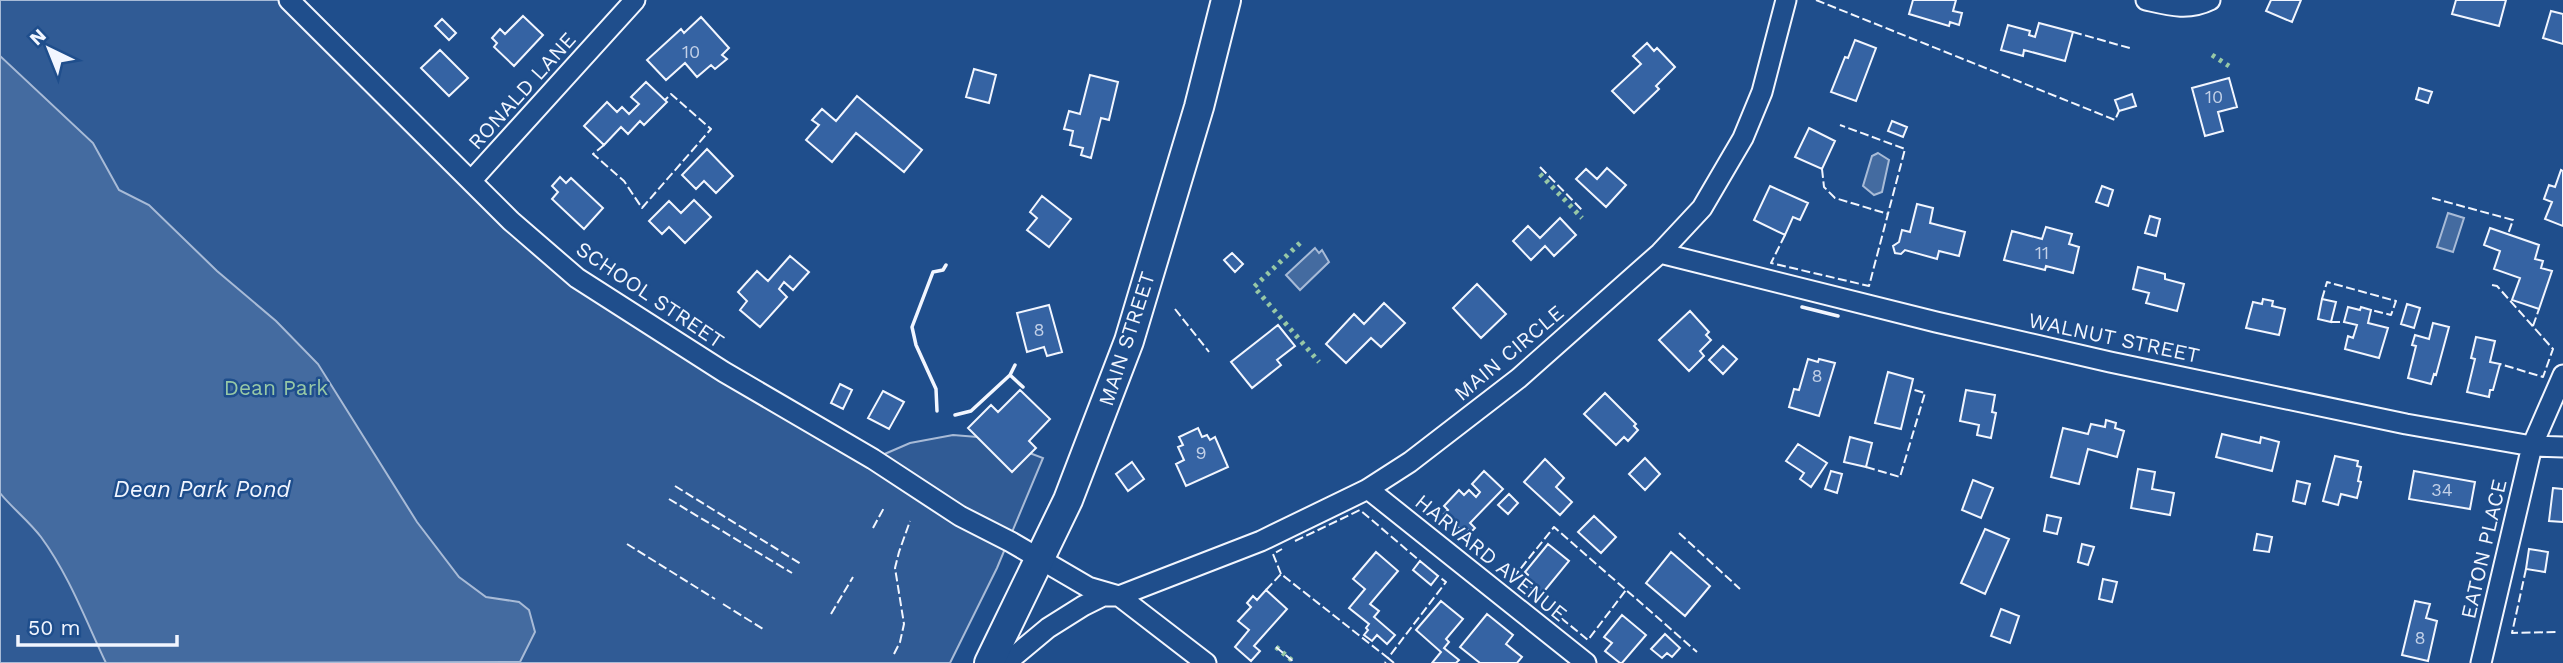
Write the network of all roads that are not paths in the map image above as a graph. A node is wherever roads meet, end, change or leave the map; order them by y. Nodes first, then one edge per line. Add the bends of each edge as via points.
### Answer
1 (289, 0) edge
2 (635, 0) edge
3 (1226, 0) edge
4 (1786, 0) edge
5 (2146, 0) edge
6 (2210, 0) edge
7 (471, 181) junction
8 (1660, 253) junction
9 (2563, 375) edge
10 (2532, 446) junction
11 (2563, 447) edge
12 (1368, 489) junction
13 (1038, 558) junction
14 (1119, 596) junction
15 (989, 663) edge
16 (1006, 663) edge
17 (1206, 663) edge
18 (1586, 663) edge
19 (2481, 663) edge

1 - 7 street, SCHOOL STREET
2 - 7 street, RONALD LANE
3 - 13 main road, MAIN STREET via 1129,341 1068,500
4 - 8 street, MAIN CIRCLE via 1762,92 1743,138 1702,208
5 - 6 street via 2182,7
7 - 13 street, SCHOOL STREET via 511,221 613,303 960,516
8 - 10 street, WALNUT STREET via 2110,362
8 - 12 street, MAIN CIRCLE via 1519,378
9 - 10 street, EATON PLACE
10 - 11 street, WALNUT STREET
10 - 19 street, EATON PLACE
12 - 14 street, MAIN CIRCLE via 1261,541
12 - 18 street, HARVARD AVENUE
13 - 14 street via 1088,587
13 - 15 main road, MAIN STREET
14 - 16 street, MAIN CIRCLE via 1103,596 1083,606
14 - 17 street

